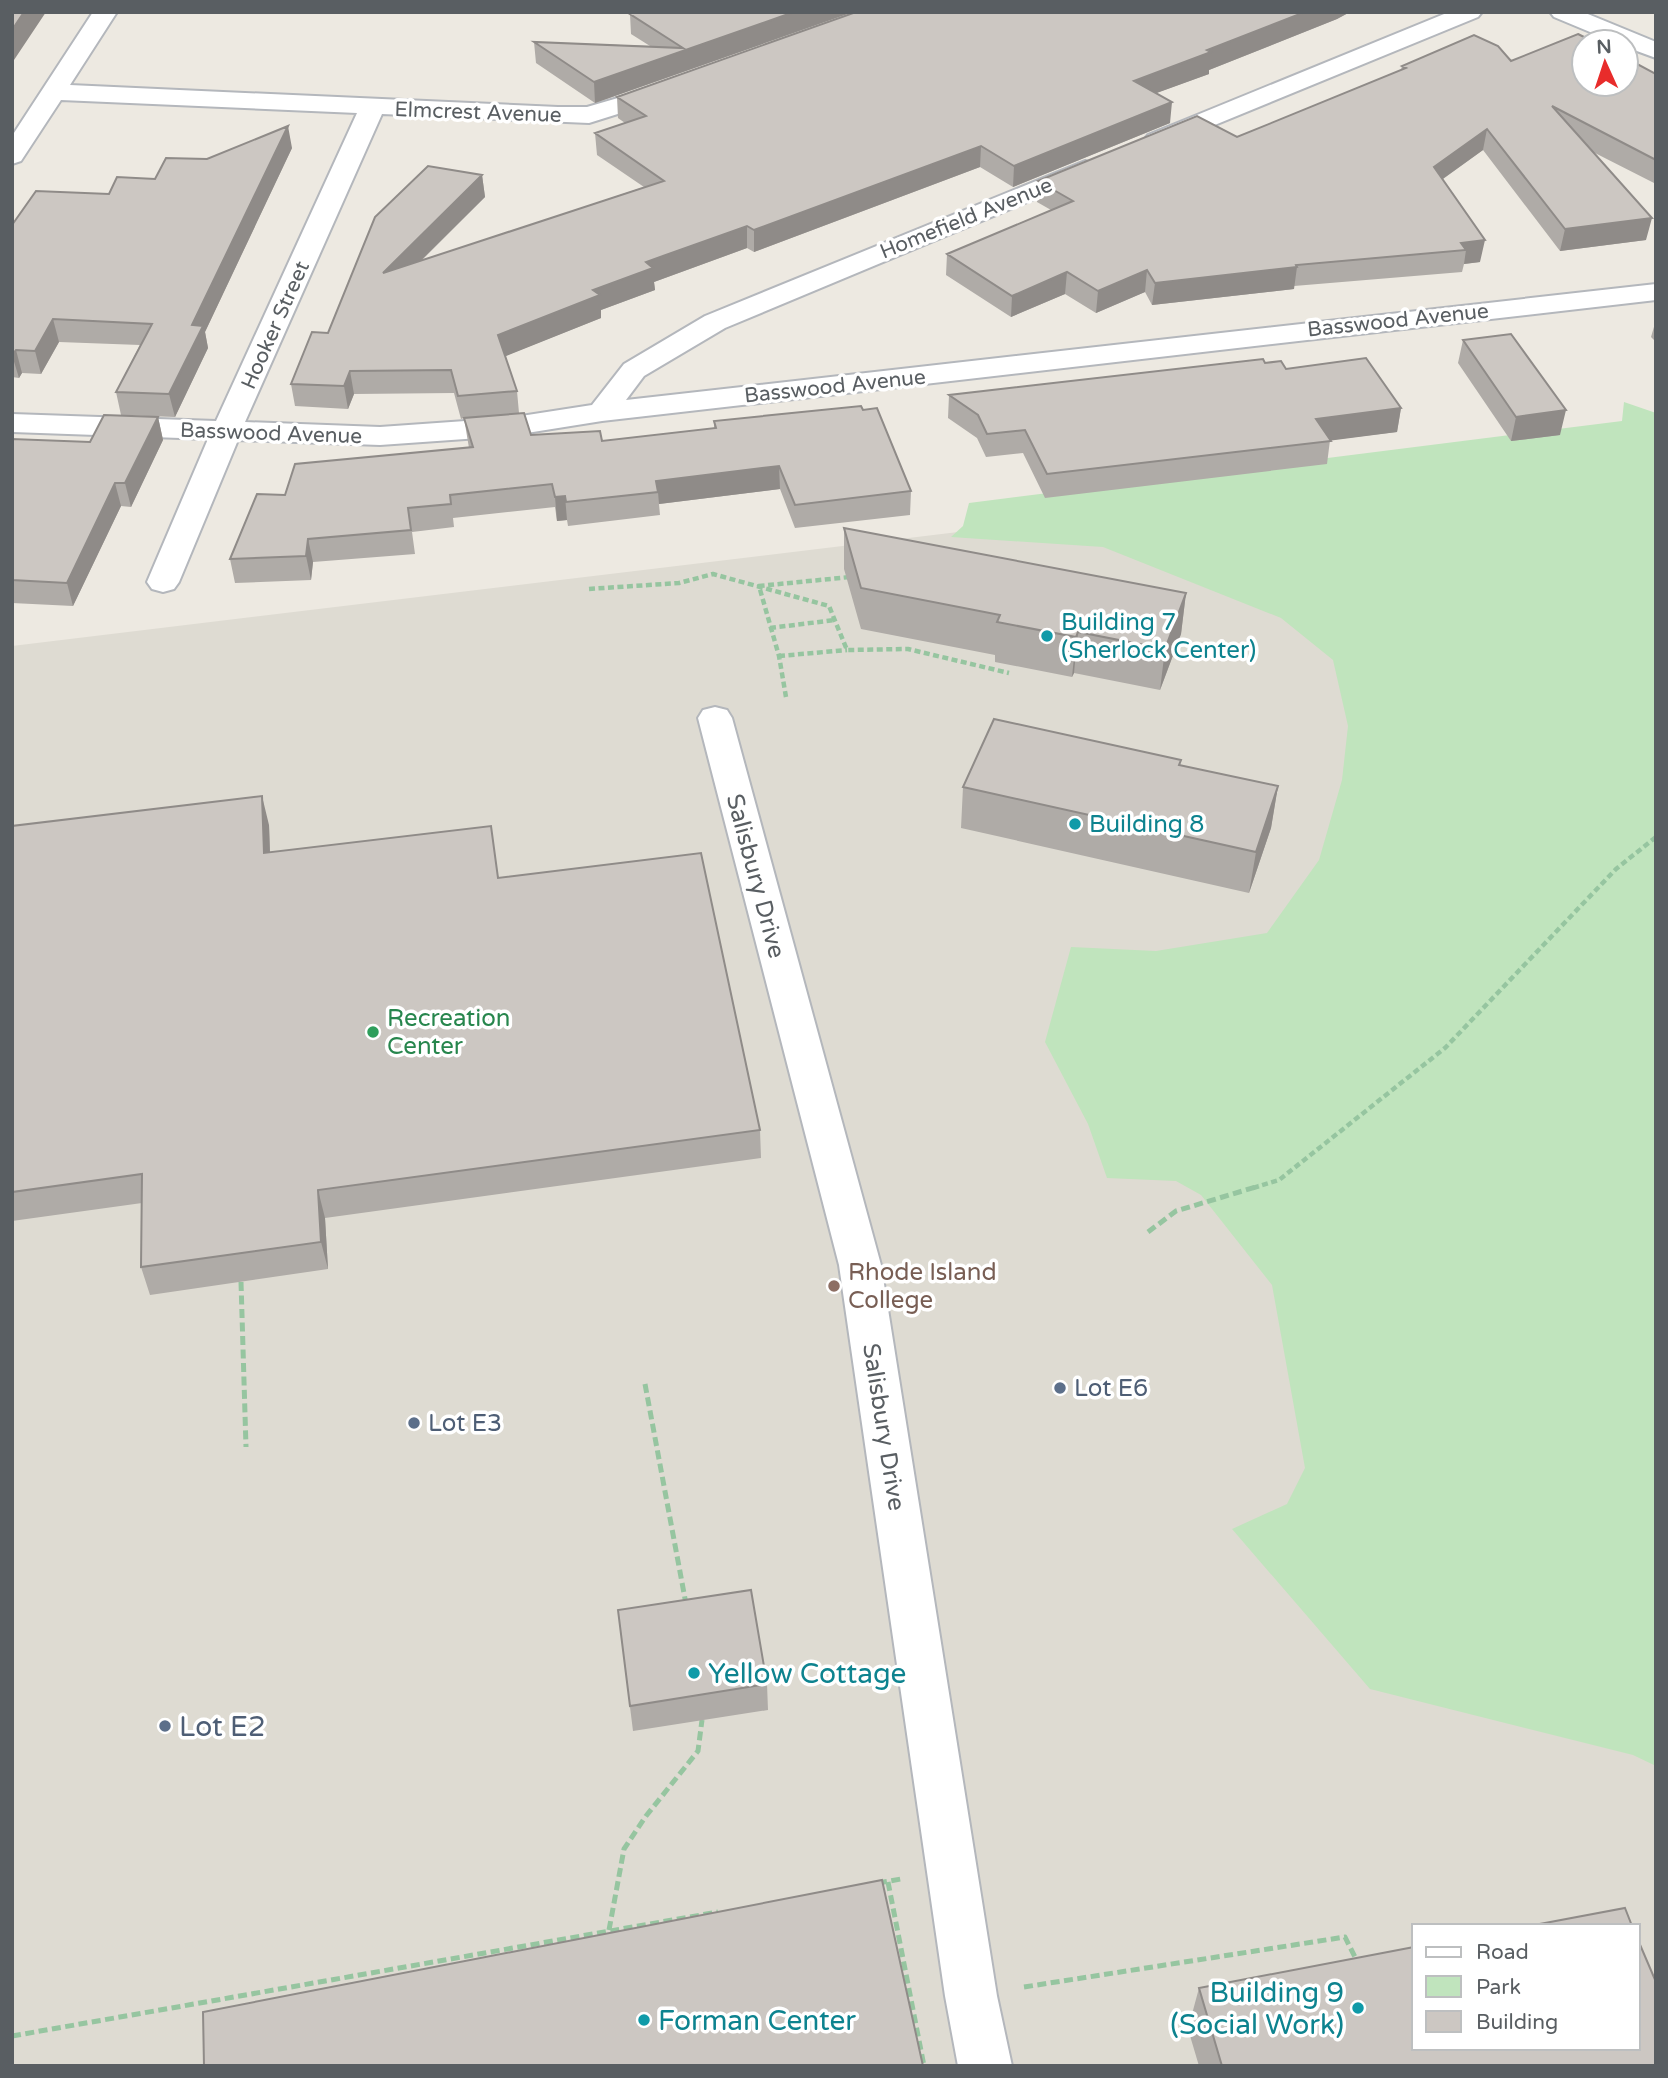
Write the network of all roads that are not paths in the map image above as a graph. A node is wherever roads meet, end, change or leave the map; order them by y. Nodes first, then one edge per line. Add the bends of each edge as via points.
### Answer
1 (105, 12) edge
2 (1470, 12) edge
3 (1562, 12) edge
4 (1656, 51) edge
5 (682, 85) edge
6 (53, 92) junction
7 (372, 108) junction
8 (1138, 148) edge
9 (12, 156) edge
10 (1112, 158) edge
11 (1656, 292) edge
12 (602, 412) junction
13 (12, 423) edge
14 (226, 432) junction
15 (163, 582) dead end
16 (715, 718) dead end
17 (985, 2066) edge

1 - 6 street
2 - 8 street
3 - 4 street
5 - 7 street, Elmcrest Avenue via 589,115
6 - 7 street, Elmcrest Avenue
6 - 9 street
7 - 14 street, Hooker Street
10 - 12 street, Homefield Avenue via 715,321 634,370
11 - 12 street, Basswood Avenue
12 - 14 street, Basswood Avenue via 438,434
13 - 14 street, Basswood Avenue
14 - 15 street, Hooker Street
16 - 17 street, Salisbury Drive via 860,1265

